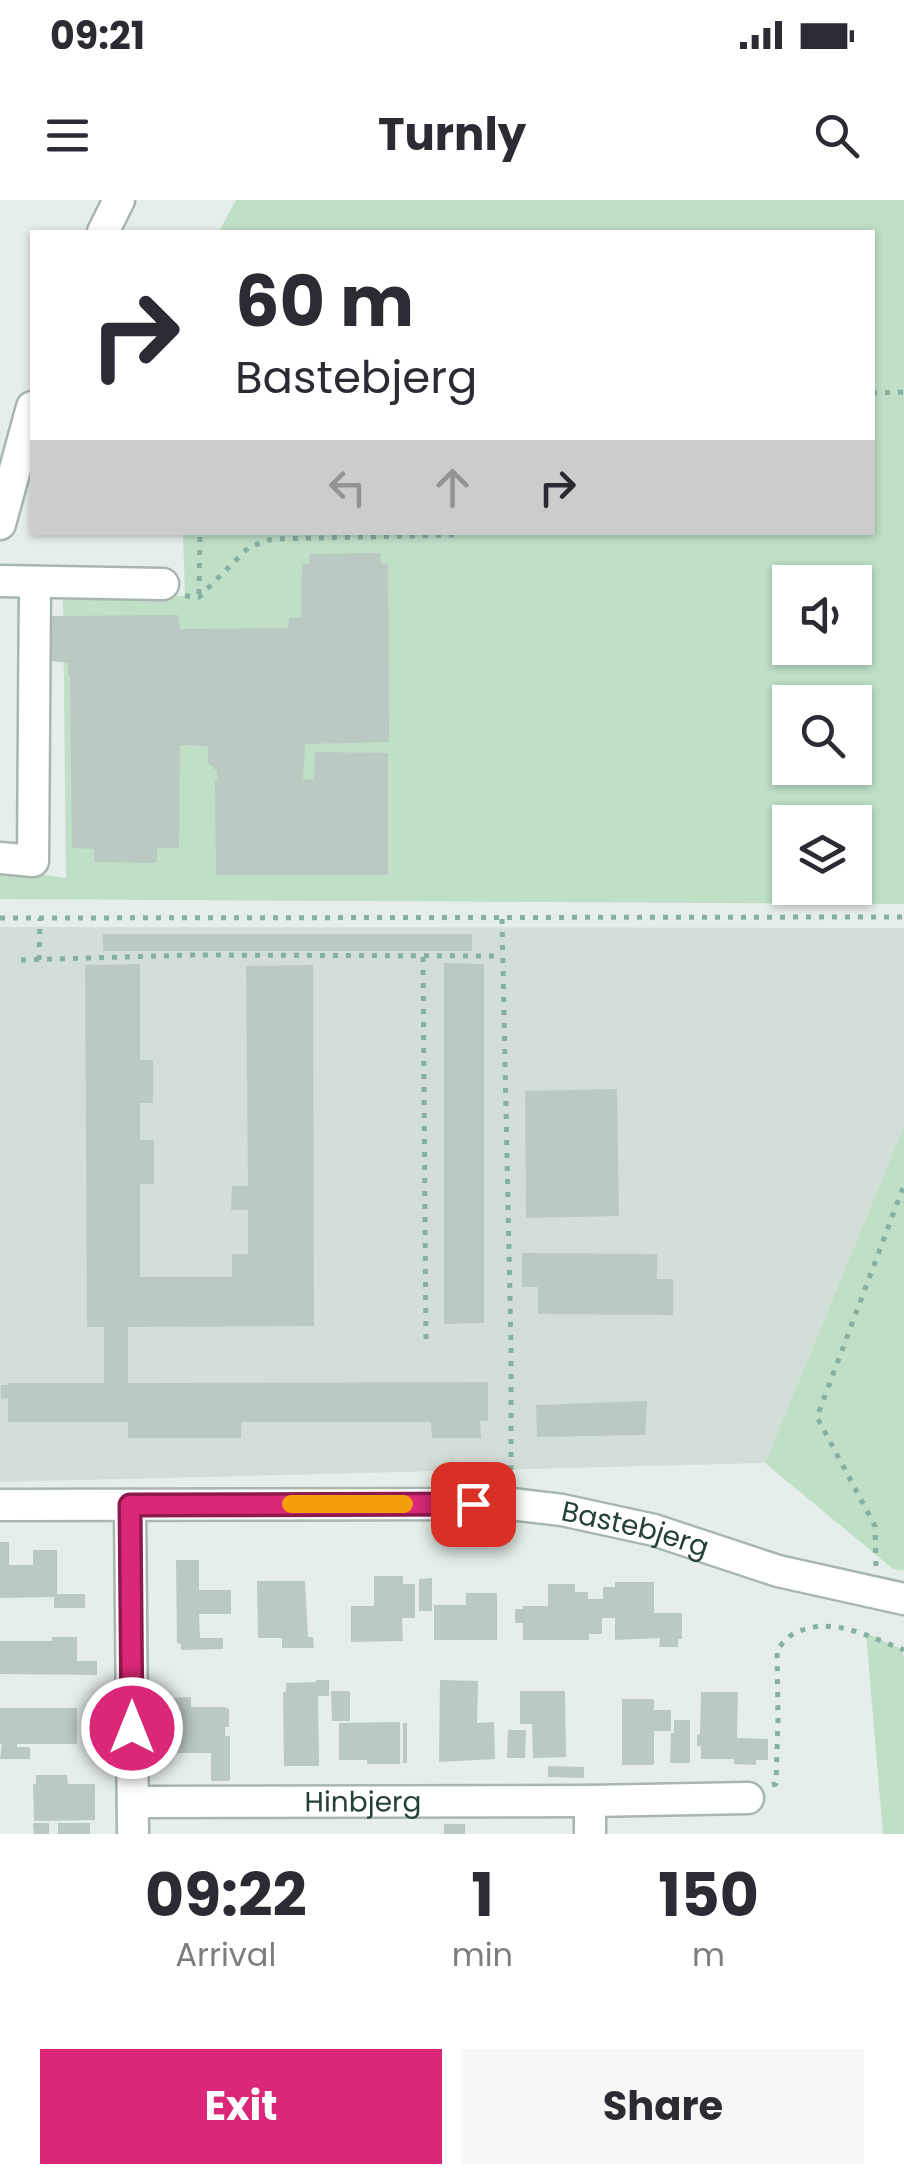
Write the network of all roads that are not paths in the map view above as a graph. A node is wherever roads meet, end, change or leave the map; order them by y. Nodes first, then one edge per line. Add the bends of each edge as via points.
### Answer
1 (119, 200) edge
2 (104, 230) edge
3 (30, 414) edge
4 (0, 524) edge
5 (0, 581) edge
6 (35, 583) junction
7 (163, 584) road end
8 (0, 858) edge
9 (0, 1505) edge
10 (130, 1505) junction
11 (896, 1597) edge
12 (748, 1798) road end
13 (590, 1801) junction
14 (133, 1802) junction
15 (133, 1834) edge
16 (590, 1834) edge

1 - 2 street
3 - 4 street
5 - 6 street
6 - 7 street
6 - 8 street via 33,862
9 - 10 street, Bastebjerg
10 - 11 street, Bastebjerg via 511,1504 562,1510
10 - 14 street
12 - 13 street, Hinbjerg
13 - 14 street, Hinbjerg
13 - 16 street
14 - 15 street

